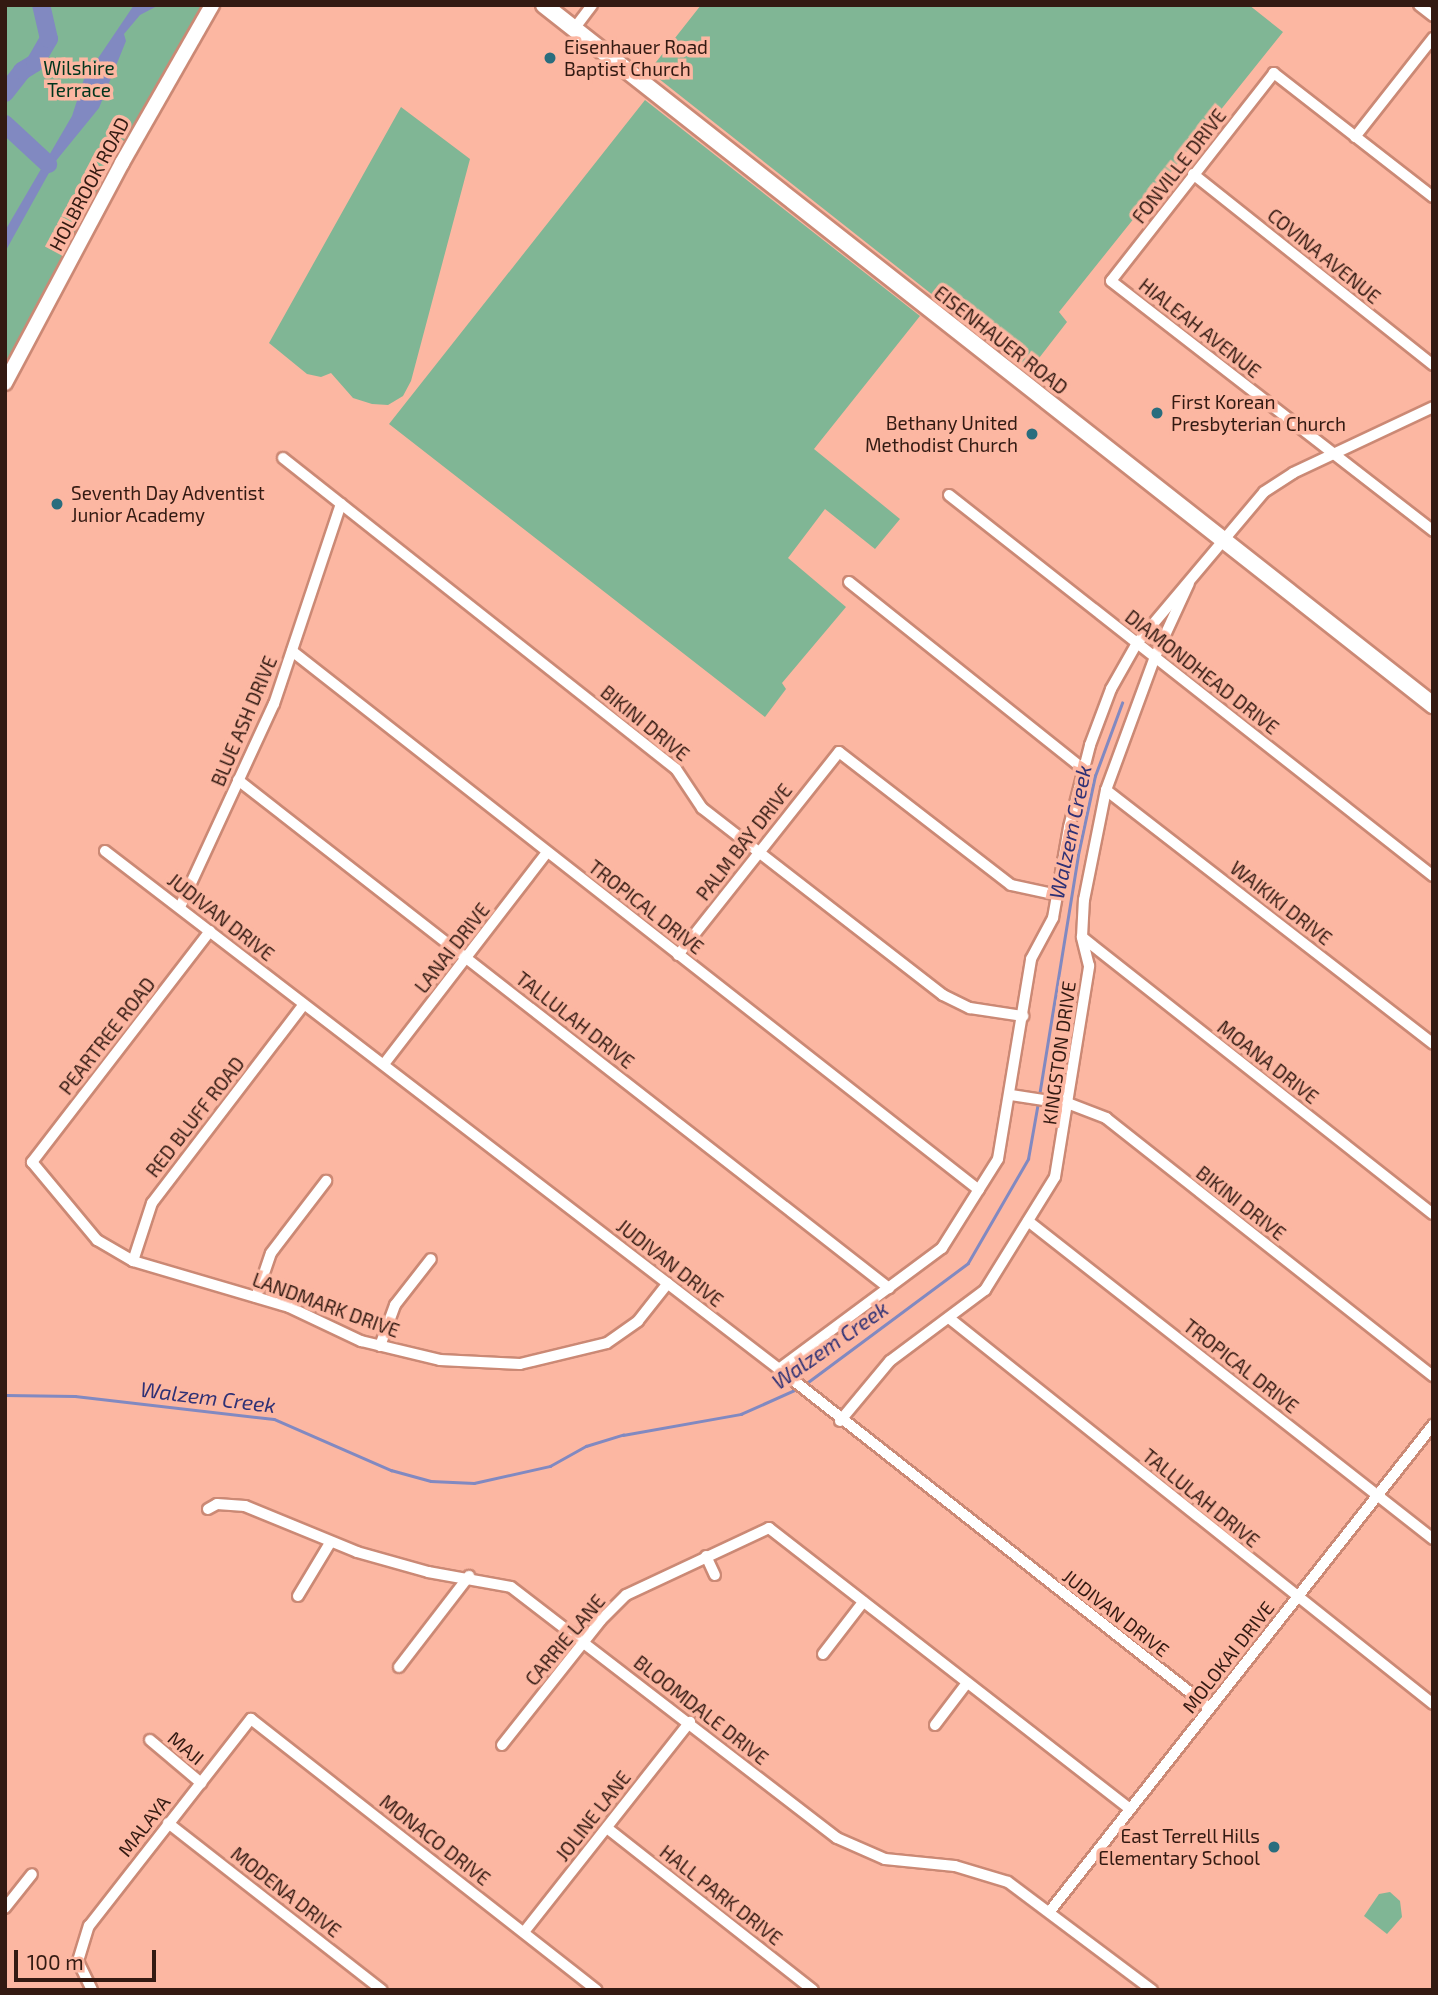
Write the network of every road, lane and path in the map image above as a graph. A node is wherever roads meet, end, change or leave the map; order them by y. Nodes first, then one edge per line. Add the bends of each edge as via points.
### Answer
1 (212, 5) edge
2 (544, 5) edge
3 (592, 5) edge
4 (1419, 5) edge
5 (1433, 16) edge
6 (574, 29) junction
7 (1433, 38) edge
8 (1355, 137) junction
9 (1193, 174) junction
10 (1433, 197) edge
11 (1111, 281) joint
12 (1433, 365) edge
13 (5, 383) edge
14 (1433, 407) edge
15 (1333, 453) junction
16 (283, 458) dead end
17 (949, 495) dead end
18 (341, 504) junction
19 (1433, 531) edge
20 (1221, 539) junction
21 (1190, 581) junction
22 (849, 583) dead end
23 (1137, 643) junction
24 (292, 651) junction
25 (1155, 657) junction
26 (1433, 705) edge
27 (1083, 769) junction
28 (239, 780) junction
29 (1105, 790) junction
30 (105, 851) dead end
31 (547, 852) junction
32 (758, 852) junction
33 (1433, 876) edge
34 (1058, 895) junction
35 (180, 907) junction
36 (211, 931) junction
37 (1082, 937) junction
38 (678, 955) junction
39 (466, 958) junction
40 (304, 1004) junction
41 (1023, 1016) junction
42 (1433, 1044) edge
43 (384, 1064) junction
44 (1010, 1095) junction
45 (1070, 1104) junction
46 (32, 1162) joint
47 (326, 1181) dead end
48 (979, 1190) junction
49 (1433, 1214) edge
50 (1028, 1221) junction
51 (431, 1259) dead end
52 (133, 1261) junction
53 (668, 1283) junction
54 (890, 1288) junction
55 (256, 1297) junction
56 (949, 1318) junction
57 (380, 1346) junction
58 (779, 1369) junction
59 (1433, 1376) edge
60 (840, 1421) junction
61 (1433, 1425) edge
62 (1377, 1495) junction
63 (208, 1509) dead end
64 (1433, 1539) edge
65 (330, 1543) junction
66 (706, 1556) junction
67 (715, 1575) dead end
68 (469, 1576) junction
69 (298, 1596) dead end
70 (1297, 1597) junction
71 (863, 1602) junction
72 (583, 1641) junction
73 (823, 1654) dead end
74 (398, 1667) dead end
75 (967, 1683) junction
76 (1433, 1704) edge
77 (1210, 1708) junction
78 (251, 1719) joint
79 (690, 1722) junction
80 (935, 1725) dead end
81 (149, 1740) dead end
82 (502, 1745) dead end
83 (201, 1783) junction
84 (1130, 1809) junction
85 (168, 1823) junction
86 (607, 1828) junction
87 (32, 1874) dead end
88 (5, 1908) edge
89 (1050, 1911) junction
90 (524, 1933) junction
91 (92, 1990) edge
92 (382, 1990) edge
93 (597, 1990) edge
94 (813, 1990) edge
95 (1152, 1990) edge

1 - 13 street, HOLBROOK ROAD
2 - 6 main road, EISENHAUER ROAD
3 - 6 street
4 - 5 street
6 - 20 main road, EISENHAUER ROAD
7 - 8 street
8 - 9 street, FONVILLE DRIVE via 1274,73
8 - 10 street
9 - 11 street, FONVILLE DRIVE
9 - 12 street, COVINA AVENUE
11 - 15 street, HIALEAH AVENUE
14 - 15 street, KINGSTON DRIVE
15 - 19 street, HIALEAH AVENUE
15 - 20 street, KINGSTON DRIVE via 1264,492
16 - 18 street, BIKINI DRIVE
17 - 23 street, DIAMONDHEAD DRIVE
18 - 24 street, BLUE ASH DRIVE
18 - 32 street, BIKINI DRIVE via 676,769 702,808
20 - 21 street, KINGSTON DRIVE
20 - 26 main road, EISENHAUER ROAD
21 - 23 street, KINGSTON DRIVE
21 - 25 street, KINGSTON DRIVE
22 - 27 street
23 - 25 street, DIAMONDHEAD DRIVE
23 - 27 street, KINGSTON DRIVE via 1111,689
24 - 28 street, BLUE ASH DRIVE
24 - 31 street, TROPICAL DRIVE
25 - 29 street, KINGSTON DRIVE
25 - 33 street, DIAMONDHEAD DRIVE
27 - 34 street, KINGSTON DRIVE
28 - 35 street, BLUE ASH DRIVE
28 - 39 street, TALLULAH DRIVE
29 - 37 street, KINGSTON DRIVE via 1084,900
29 - 42 street, WAIKIKI DRIVE
30 - 35 street, JUDIVAN DRIVE
31 - 38 street, TROPICAL DRIVE
31 - 39 street, LANAI DRIVE
32 - 34 street, PALM BAY DRIVE via 839,752 1011,885
32 - 38 street, PALM BAY DRIVE
32 - 41 street, BIKINI DRIVE via 955,1003
34 - 41 street, KINGSTON DRIVE via 1053,918 1031,959
35 - 36 street, JUDIVAN DRIVE
36 - 40 street, JUDIVAN DRIVE
36 - 46 street, PEARTREE ROAD
37 - 45 street, KINGSTON DRIVE via 1089,966
37 - 49 street, MOANA DRIVE
38 - 48 street, TROPICAL DRIVE
39 - 43 street, LANAI DRIVE
39 - 54 street, TALLULAH DRIVE
40 - 43 street, JUDIVAN DRIVE
40 - 52 street, RED BLUFF ROAD via 152,1203
41 - 44 street, KINGSTON DRIVE
43 - 53 street, JUDIVAN DRIVE
44 - 45 street, BIKINI DRIVE
44 - 48 street, KINGSTON DRIVE via 998,1159
45 - 50 street, KINGSTON DRIVE via 1055,1177
45 - 59 street, BIKINI DRIVE via 1106,1118
46 - 52 street, LANDMARK DRIVE via 88,1233
47 - 55 street via 271,1252
48 - 54 street, KINGSTON DRIVE via 942,1248
50 - 56 street, KINGSTON DRIVE via 990,1284
50 - 62 street, TROPICAL DRIVE
51 - 57 street via 395,1306
52 - 55 street, LANDMARK DRIVE
53 - 57 street, LANDMARK DRIVE via 638,1321 615,1339 530,1363 440,1360
53 - 58 street, JUDIVAN DRIVE
54 - 58 street, KINGSTON DRIVE
55 - 57 street, LANDMARK DRIVE
56 - 60 street, KINGSTON DRIVE via 880,1370
56 - 70 street, TALLULAH DRIVE
58 - 60 street, JUDIVAN DRIVE
60 - 77 street, JUDIVAN DRIVE
61 - 62 street, MOLOKAI DRIVE
62 - 64 street, TROPICAL DRIVE
62 - 70 street, MOLOKAI DRIVE
63 - 65 street, BLOOMDALE DRIVE via 217,1504 245,1506
65 - 68 street, BLOOMDALE DRIVE via 428,1572
65 - 69 street
66 - 67 street
66 - 71 street, CARRIE LANE via 769,1528
66 - 72 street, CARRIE LANE via 626,1595
68 - 72 street, BLOOMDALE DRIVE via 511,1587
68 - 74 street
70 - 76 street, TALLULAH DRIVE
70 - 77 street, MOLOKAI DRIVE
71 - 73 street
71 - 75 street
72 - 79 street, BLOOMDALE DRIVE
72 - 82 street, CARRIE LANE
75 - 80 street
75 - 84 street
77 - 84 street, MOLOKAI DRIVE
78 - 83 street, MALAYA
78 - 90 street, MONACO DRIVE
79 - 86 street, JOLINE LANE
79 - 89 street, BLOOMDALE DRIVE via 853,1847 902,1863 955,1866 991,1875
81 - 83 street, MAJI
83 - 85 street, MALAYA
84 - 89 street, MOLOKAI DRIVE
85 - 91 street, MALAYA via 89,1926 78,1961
85 - 92 street, MODENA DRIVE
86 - 90 street, JOLINE LANE
86 - 94 street, HALL PARK DRIVE
87 - 88 street
89 - 95 street, BLOOMDALE DRIVE
90 - 93 street, MONACO DRIVE

